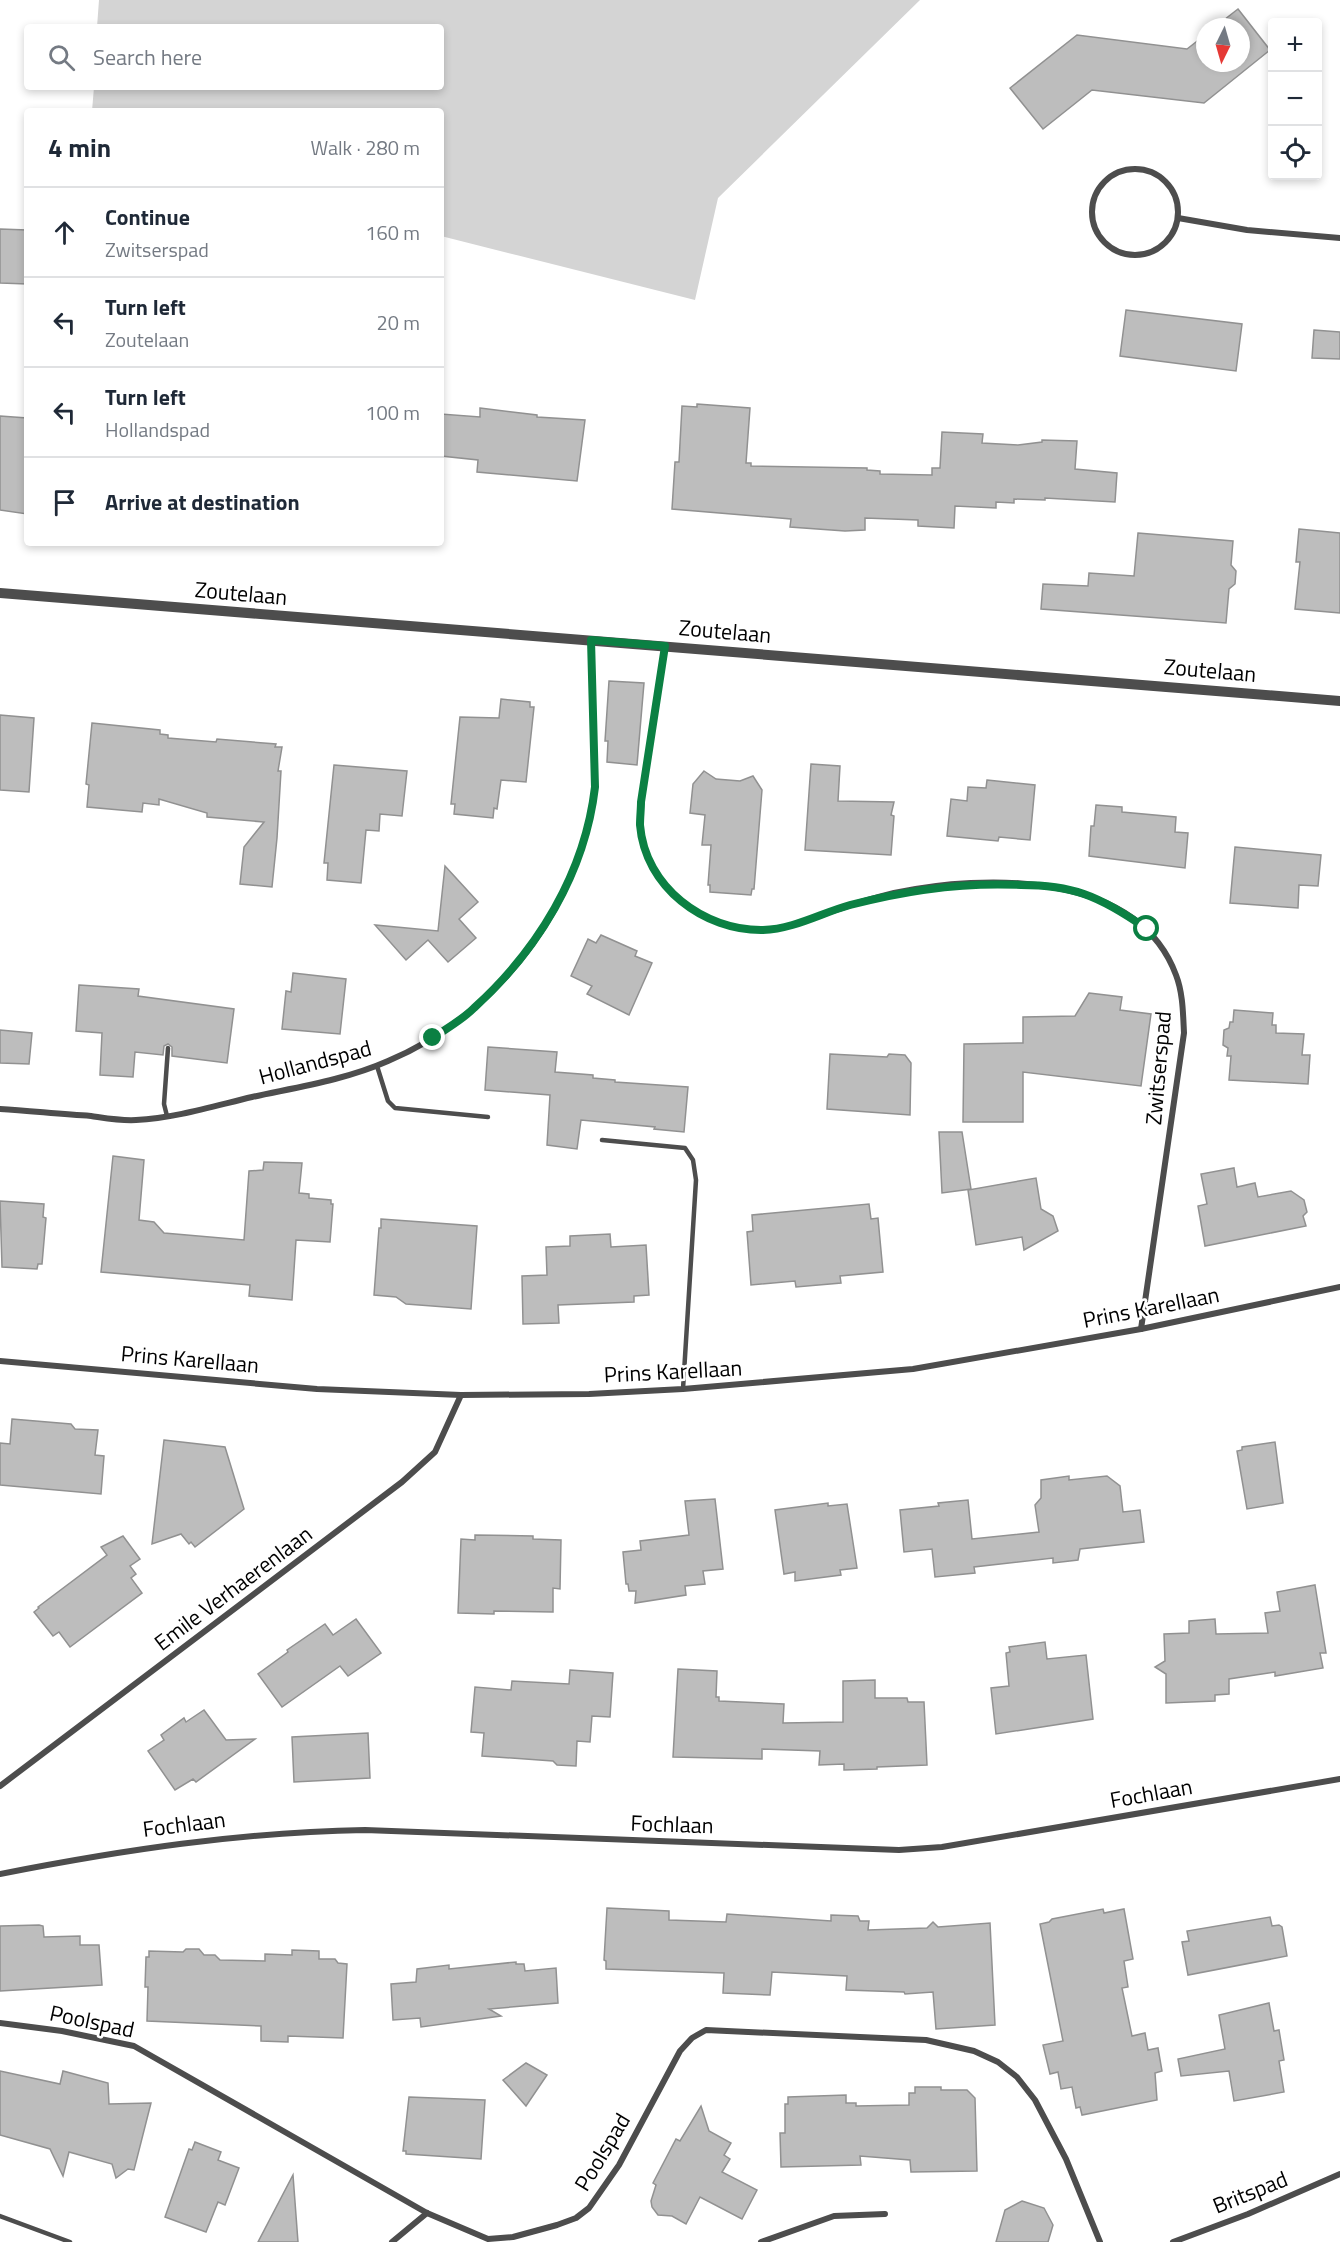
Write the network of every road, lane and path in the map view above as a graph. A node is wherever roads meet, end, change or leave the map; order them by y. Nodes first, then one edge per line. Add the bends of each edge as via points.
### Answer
1 (1178, 218) junction
2 (1340, 238) edge
3 (0, 593) edge
4 (591, 640) junction
5 (665, 646) junction
6 (1340, 701) edge
7 (168, 1048) dead end
8 (377, 1066) junction
9 (0, 1109) edge
10 (167, 1116) junction
11 (488, 1117) dead end
12 (602, 1140) dead end
13 (1340, 1287) edge
14 (1141, 1329) junction
15 (0, 1361) edge
16 (683, 1389) junction
17 (461, 1395) junction
18 (1340, 1779) edge
19 (0, 1786) edge
20 (0, 1874) edge
21 (0, 2023) edge
22 (1340, 2174) edge
23 (428, 2212) junction
24 (885, 2214) dead end
25 (0, 2216) edge
26 (514, 2240) edge
27 (70, 2242) edge
28 (392, 2242) edge
29 (761, 2242) edge
30 (1100, 2242) edge
31 (1173, 2242) edge

1 - 1 street via 1164,244 1136,255 1121,253 1107,246 1097,234 1092,205 1096,191 1106,179 1119,171 1148,170 1162,177 1172,189
1 - 2 street via 1247,230
3 - 4 street, Zoutelaan
4 - 5 street, Zoutelaan
4 - 8 street, Hollandspad via 595,787 574,868 558,903 539,935 473,1010 433,1038
5 - 6 street, Zoutelaan
5 - 14 street, Zwitserspad via 640,825 652,864 664,883 683,904 704,918 732,927 763,930 792,925 894,893 987,883 1041,885 1083,893 1114,907 1147,929 1165,952 1176,975 1184,1033
7 - 10 lane via 164,1104
8 - 10 street, Hollandspad
8 - 11 lane via 388,1101 395,1108
9 - 10 street, Hollandspad via 135,1120
12 - 16 lane via 685,1148 693,1160 696,1180
13 - 14 street, Prins Karellaan
14 - 16 street, Prins Karellaan via 913,1369
15 - 17 street, Prins Karellaan via 317,1389
16 - 17 street, Prins Karellaan
17 - 19 street, Emile Verhaerenlaan via 435,1452 402,1482
18 - 20 street, Fochlaan via 942,1848 899,1850 309,1831 130,1849
21 - 23 street, Poolspad via 134,2046
22 - 31 street, Britspad
23 - 26 street, Poolspad via 488,2239
23 - 28 street
24 - 29 street via 834,2216
25 - 27 lane
26 - 30 street, Poolspad via 576,2218 589,2208 619,2165 680,2050 706,2030 926,2040 974,2051 999,2062 1035,2100 1066,2159

